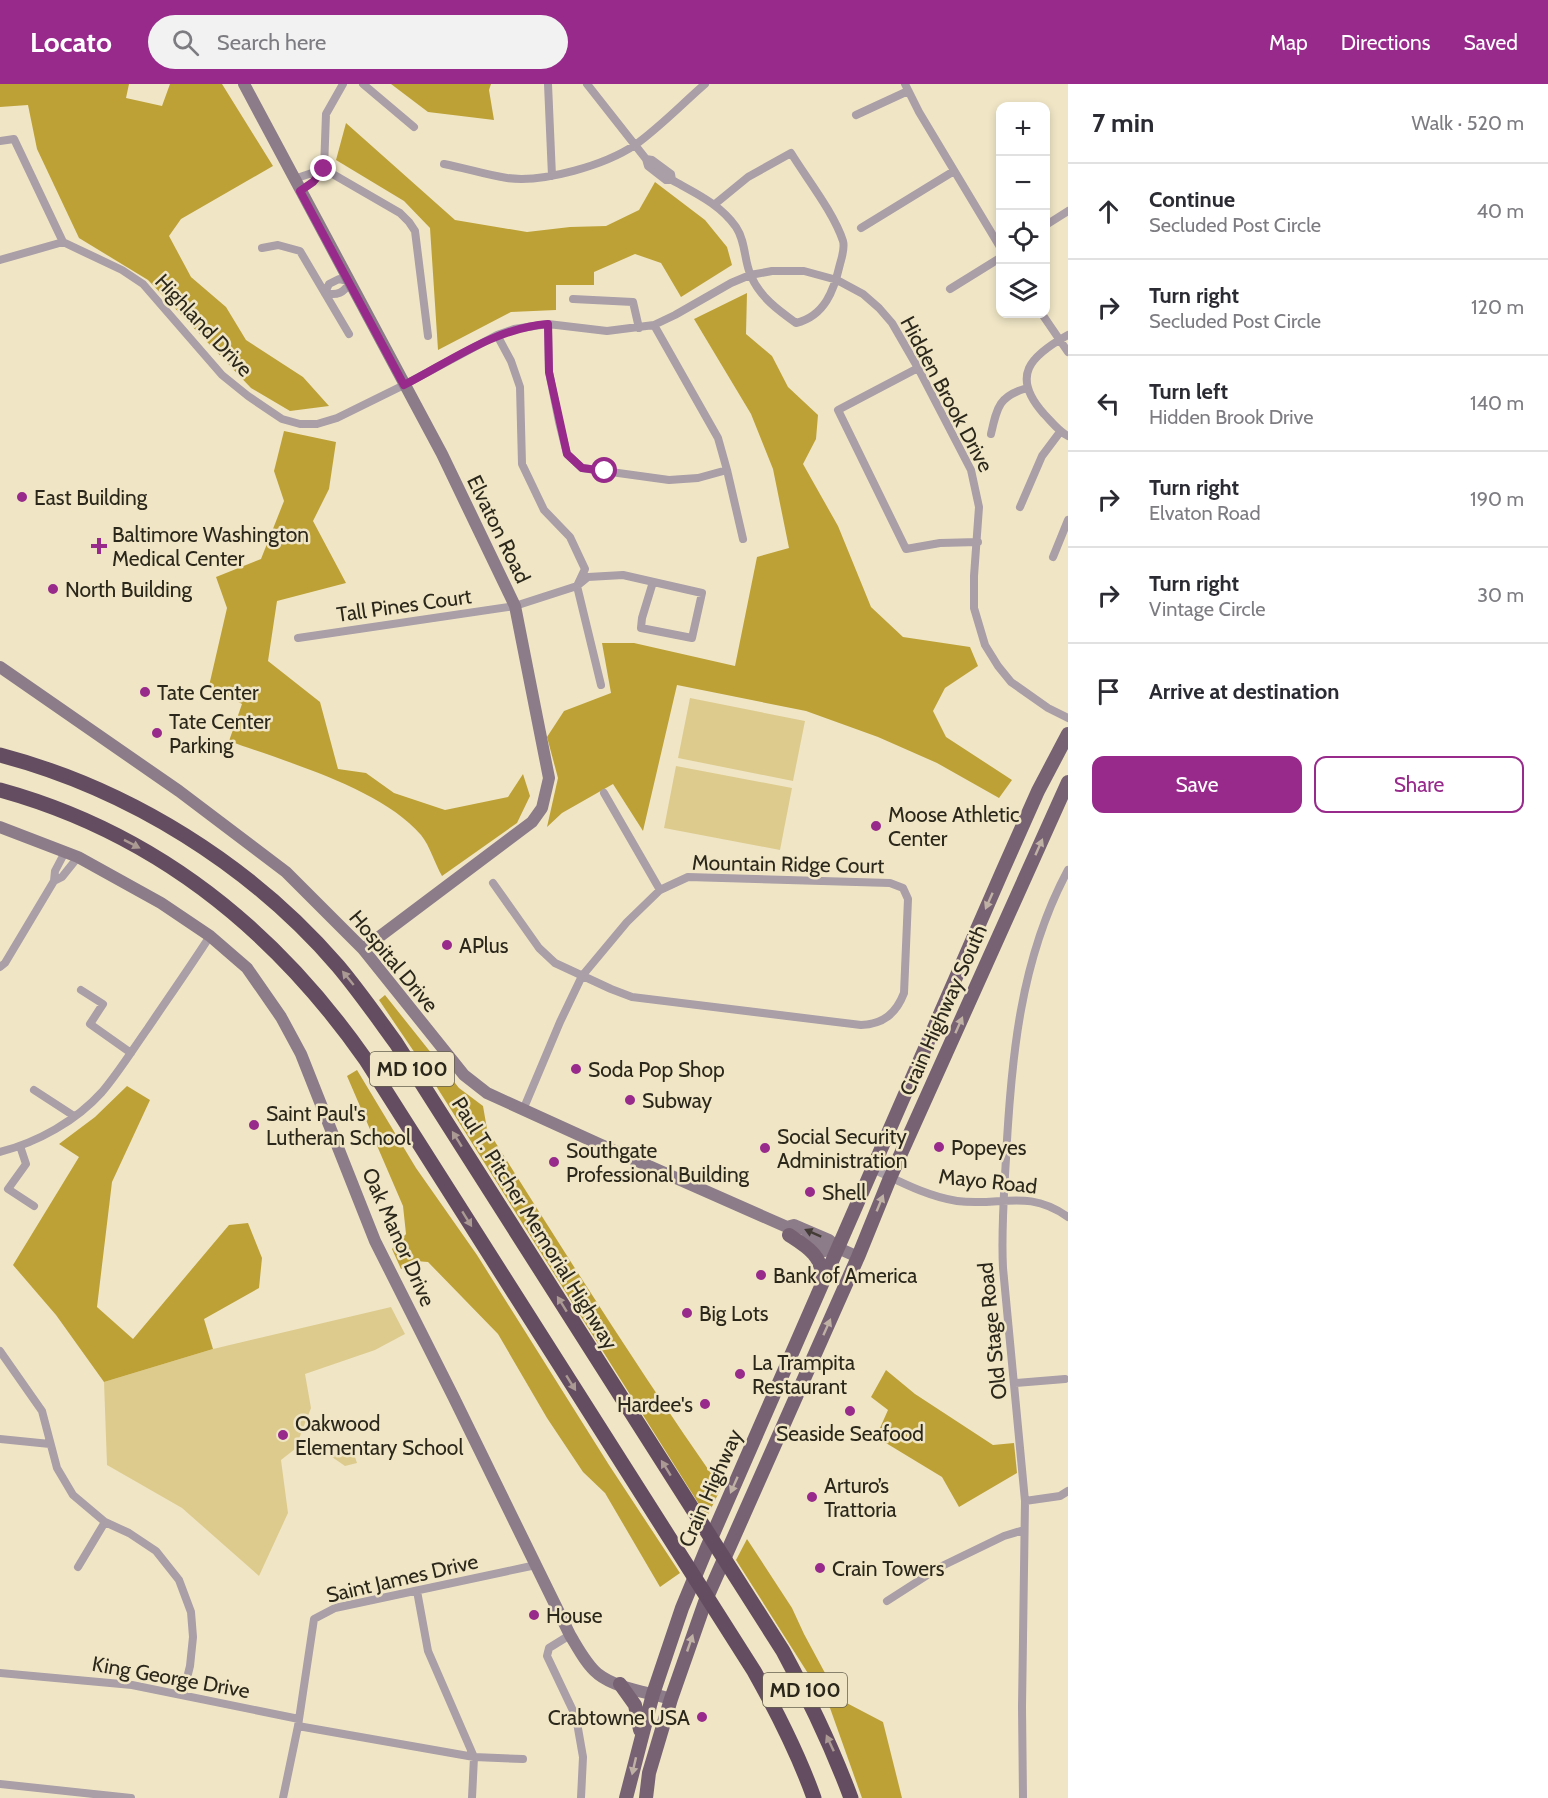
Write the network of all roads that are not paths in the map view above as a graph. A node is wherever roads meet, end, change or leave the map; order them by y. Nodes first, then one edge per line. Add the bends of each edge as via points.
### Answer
1 (244, 84) edge
2 (343, 84) edge
3 (363, 84) edge
4 (548, 84) edge
5 (587, 84) edge
6 (705, 84) edge
7 (907, 88) edge
8 (856, 115) dead end
9 (414, 127) dead end
10 (0, 141) edge
11 (635, 145) junction
12 (444, 164) dead end
13 (324, 169) junction
14 (954, 171) junction
15 (552, 176) junction
16 (294, 179) junction
17 (300, 191) junction
18 (715, 204) junction
19 (1068, 211) edge
20 (1050, 222) edge
21 (861, 228) dead end
22 (996, 240) edge
23 (63, 242) junction
24 (262, 248) dead end
25 (0, 260) edge
26 (996, 260) edge
27 (750, 275) junction
28 (837, 280) junction
29 (350, 282) junction
30 (950, 289) dead end
31 (325, 293) junction
32 (573, 299) dead end
33 (1045, 318) edge
34 (548, 324) junction
35 (654, 325) junction
36 (639, 328) junction
37 (349, 334) dead end
38 (497, 335) junction
39 (1068, 335) edge
40 (428, 336) dead end
41 (1059, 340) junction
42 (1068, 352) edge
43 (918, 368) junction
44 (404, 385) junction
45 (1027, 388) junction
46 (990, 434) dead end
47 (1064, 434) edge
48 (727, 470) junction
49 (1020, 507) dead end
50 (1068, 520) edge
51 (743, 540) dead end
52 (978, 542) junction
53 (1053, 557) dead end
54 (653, 582) junction
55 (577, 586) junction
56 (515, 606) junction
57 (298, 638) dead end
58 (0, 668) edge
59 (601, 685) dead end
60 (1068, 718) edge
61 (1068, 734) edge
62 (0, 754) edge
63 (1068, 782) edge
64 (0, 792) edge
65 (604, 793) dead end
66 (0, 827) edge
67 (65, 852) junction
68 (78, 857) junction
69 (1068, 870) edge
70 (54, 881) junction
71 (493, 883) dead end
72 (660, 890) junction
73 (210, 936) junction
74 (363, 949) junction
75 (0, 967) edge
76 (582, 976) junction
77 (81, 990) dead end
78 (131, 1053) junction
79 (34, 1090) dead end
80 (524, 1110) junction
81 (74, 1116) junction
82 (20, 1146) junction
83 (0, 1152) edge
84 (871, 1168) junction
85 (890, 1178) junction
86 (1003, 1200) junction
87 (857, 1204) joint
88 (34, 1206) dead end
89 (1068, 1217) edge
90 (788, 1231) junction
91 (838, 1248) junction
92 (858, 1257) junction
93 (822, 1285) junction
94 (0, 1351) edge
95 (1065, 1379) dead end
96 (1015, 1383) junction
97 (0, 1439) edge
98 (50, 1444) junction
99 (1068, 1491) edge
100 (1025, 1501) junction
101 (105, 1522) junction
102 (1024, 1530) junction
103 (536, 1565) junction
104 (78, 1567) dead end
105 (417, 1591) junction
106 (887, 1600) dead end
107 (570, 1635) junction
108 (0, 1672) edge
109 (620, 1684) junction
110 (183, 1694) junction
111 (653, 1694) junction
112 (671, 1699) junction
113 (298, 1723) junction
114 (641, 1733) junction
115 (474, 1757) junction
116 (523, 1759) dead end
117 (0, 1784) edge
118 (102, 1797) edge
119 (131, 1798) edge
120 (283, 1798) edge
121 (472, 1798) edge
122 (581, 1798) edge
123 (626, 1798) edge
124 (646, 1798) edge
125 (814, 1798) edge
126 (851, 1798) edge
127 (1023, 1798) edge

1 - 16 street, Elvaton Road
2 - 13 street via 326,114
3 - 9 street
4 - 15 street
5 - 11 street
6 - 11 street
7 - 8 street
7 - 14 street
10 - 23 street via 14,139
11 - 15 street via 567,174
11 - 18 street via 648,165 666,180
12 - 15 street via 509,178
13 - 16 street
13 - 17 street
13 - 40 street via 400,213 415,231
14 - 21 street
14 - 22 street
16 - 17 street, Elvaton Road
17 - 29 street, Elvaton Road
18 - 27 street via 736,228
18 - 28 street via 748,177 791,153 844,244
19 - 20 street
23 - 25 street
23 - 44 street, Highland Drive via 143,284 222,375 282,419 317,424
24 - 31 street via 278,245 300,251
26 - 30 street
27 - 28 street, Hidden Brook Drive via 790,270
27 - 28 street via 764,297 796,323 822,308
27 - 35 street, Hidden Brook Drive
28 - 43 street, Hidden Brook Drive via 879,308
29 - 31 street via 339,279
29 - 44 street, Elvaton Road
31 - 37 street
32 - 36 street via 633,302
33 - 41 street
34 - 36 street, Hidden Brook Drive via 607,331
34 - 38 street, Hidden Brook Drive
34 - 48 street via 549,372 559,422 567,454 582,468 669,480
35 - 36 street, Hidden Brook Drive
35 - 48 street via 718,438
38 - 44 street, Hidden Brook Drive
38 - 55 street via 520,387 522,464 544,510 570,537 585,569
39 - 41 street
41 - 42 street
41 - 45 street via 1032,362
43 - 52 street, Hidden Brook Drive via 971,470 979,507
43 - 52 street via 838,410 906,549
44 - 56 street, Elvaton Road
45 - 46 street via 1002,400
45 - 47 street via 1033,401
47 - 49 street via 1042,456
48 - 51 street
50 - 53 street
52 - 60 street, Hidden Brook Drive via 974,608 985,645 1011,682
54 - 54 street, Tall Pines Court via 702,593 692,638 641,628
54 - 55 street, Tall Pines Court via 623,575 588,576
55 - 56 street, Tall Pines Court
55 - 59 street
56 - 57 street, Tall Pines Court
56 - 74 street, Elvaton Road via 549,778 542,808 520,833
58 - 74 street, Hospital Drive via 179,791 286,872
61 -> 84 main road, Crain Highway South via 1038,791
126 -> 62 highway, Paul T. Pitcher Memorial Highway / MD 100 via 811,1702 783,1652 396,1043 361,994 273,901 197,843 106,793
85 -> 63 main road, Crain Highway South
64 -> 125 highway, MD 100 via 94,825 150,855 217,899 255,930 338,1020 724,1623 782,1721
65 - 72 street
66 - 67 street, Oak Manor Drive
67 - 68 street, Oak Manor Drive
67 - 70 street
68 - 70 street
68 - 73 street, Oak Manor Drive via 161,903
69 - 86 street, Old Stage Road via 1034,950 1021,1008 1014,1048
70 - 75 street
71 - 76 street via 539,948 555,963
72 - 76 street
72 - 76 street, Mountain Ridge Court via 688,877 890,883 903,888 908,899 904,993 899,1006 875,1024 861,1025 632,997
73 - 78 street
73 - 103 street, Oak Manor Drive via 247,968 301,1054 375,1241
74 - 80 street, Hospital Drive via 464,1076 487,1093
76 - 80 street
77 - 78 street via 103,1004 90,1024
78 - 81 street via 101,1092
79 - 81 street
80 - 90 street, Hospital Drive
81 - 82 street via 50,1133
82 - 83 street
82 - 88 street via 26,1164 8,1189
84 - 85 street, Mayo Road
84 - 87 main road, Crain Highway South
85 - 86 street, Mayo Road via 956,1201
92 -> 85 main road, Crain Highway South
86 - 89 street, Mayo Road via 1038,1203
86 - 96 street, Old Stage Road via 1001,1244
87 - 91 main road, Crain Highway
90 - 91 street, Hospital Drive via 794,1225
90 - 93 main road via 816,1256
91 - 92 street, Hospital Drive
91 - 93 main road, Crain Highway
112 -> 92 main road, Crain Highway via 705,1602
93 -> 111 main road, Crain Highway via 682,1608
94 - 98 street via 42,1411
95 - 96 street
96 - 100 street, Old Stage Road
97 - 98 street
98 - 101 street via 57,1468 73,1495
99 - 100 street via 1060,1496
100 - 102 street, Old Stage Road
101 - 104 street
101 - 110 street via 156,1551 179,1580 191,1612 193,1637
102 - 106 street via 940,1567
102 - 127 street, Old Stage Road
103 - 105 street, Saint James Drive
103 - 107 street, Oak Manor Drive
105 - 113 street, Saint James Drive via 335,1608 314,1619
105 - 115 street via 428,1651
107 - 109 street, Oak Manor Drive via 599,1674
107 - 122 street via 549,1648 547,1656 576,1717 583,1757
108 - 110 street, King George Drive via 132,1684
109 - 111 street, Oak Manor Drive
109 - 114 main road via 635,1705
110 - 113 street, King George Drive
111 - 112 street, Oak Manor Drive
111 - 114 main road, Crain Highway
112 - 124 main road, Crain Highway via 649,1773
113 - 115 street, King George Drive
113 - 120 street, Saint James Drive
114 -> 123 main road, Crain Highway
115 - 116 street, King George Drive
115 - 121 street
117 - 118 street
118 - 119 street

